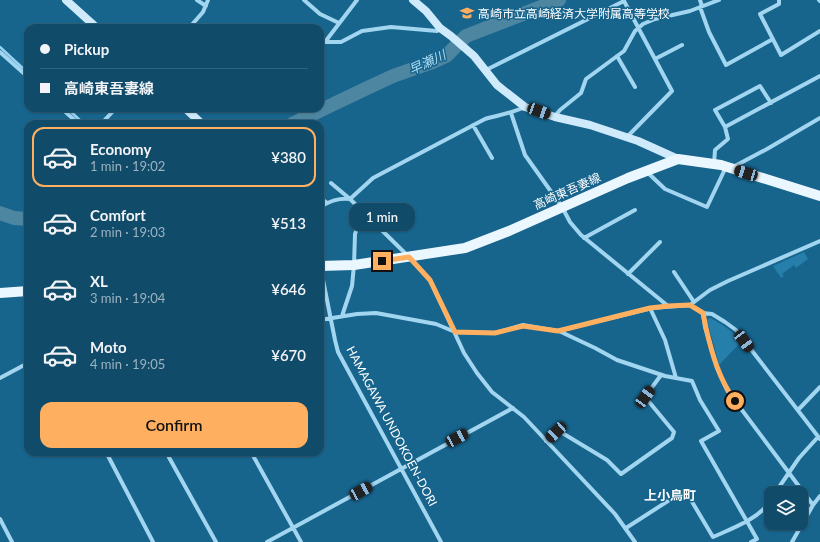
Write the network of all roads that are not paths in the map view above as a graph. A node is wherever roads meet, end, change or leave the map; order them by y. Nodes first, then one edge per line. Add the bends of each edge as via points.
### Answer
1 (66, 0) edge
2 (197, 0) edge
3 (208, 0) edge
4 (304, 0) edge
5 (357, 0) edge
6 (413, 0) edge
7 (700, 0) edge
8 (718, 0) edge
9 (779, 0) edge
10 (206, 6) junction
11 (701, 7) junction
12 (339, 23) junction
13 (93, 24) edge
14 (192, 24) edge
15 (440, 28) junction
16 (639, 28) junction
17 (820, 31) edge
18 (773, 39) junction
19 (682, 45) dead end
20 (0, 52) edge
21 (617, 56) junction
22 (655, 58) junction
23 (486, 71) junction
24 (24, 73) edge
25 (820, 76) edge
26 (635, 87) dead end
27 (771, 103) junction
28 (525, 108) junction
29 (66, 112) edge
30 (112, 112) edge
31 (189, 112) edge
32 (511, 113) junction
33 (555, 117) junction
34 (820, 118) edge
35 (74, 120) edge
36 (106, 120) edge
37 (198, 120) edge
38 (473, 125) junction
39 (725, 127) junction
40 (626, 138) junction
41 (492, 158) dead end
42 (678, 159) junction
43 (714, 164) junction
44 (728, 167) junction
45 (646, 171) junction
46 (331, 184) dead end
47 (820, 196) edge
48 (350, 199) junction
49 (324, 201) edge
50 (327, 203) junction
51 (324, 205) edge
52 (562, 207) junction
53 (635, 210) dead end
54 (363, 213) junction
55 (584, 238) junction
56 (820, 241) edge
57 (660, 242) dead end
58 (409, 257) junction
59 (354, 265) junction
60 (324, 266) edge
61 (674, 272) dead end
62 (628, 274) junction
63 (324, 286) edge
64 (24, 291) edge
65 (0, 293) edge
66 (694, 302) junction
67 (690, 305) junction
68 (668, 306) junction
69 (650, 308) junction
70 (703, 313) junction
71 (342, 316) junction
72 (330, 318) junction
73 (324, 319) edge
74 (558, 331) junction
75 (455, 332) junction
76 (24, 365) edge
77 (661, 375) junction
78 (0, 378) edge
79 (676, 378) junction
80 (820, 387) edge
81 (513, 408) junction
82 (798, 410) junction
83 (819, 438) edge
84 (546, 441) junction
85 (108, 456) edge
86 (168, 456) edge
87 (253, 456) edge
88 (401, 468) junction
89 (789, 472) junction
90 (780, 486) edge
91 (820, 496) edge
92 (813, 504) junction
93 (764, 510) edge
94 (0, 519) edge
95 (746, 521) junction
96 (293, 528) junction
97 (626, 528) junction
98 (12, 542) edge
99 (153, 542) edge
100 (216, 542) edge
101 (267, 542) edge
102 (301, 542) edge
103 (441, 542) edge
104 (635, 542) edge
105 (751, 542) edge
106 (792, 542) edge

1 - 13 street
2 - 10 street
3 - 10 street
4 - 12 street via 320,14
5 - 12 street
6 - 15 street
7 - 11 street
8 - 11 street
9 - 18 street via 779,4 760,14
10 - 14 street
11 - 16 street via 655,19
11 - 18 street via 709,32 726,65
12 - 15 street via 325,42 341,42 362,31 391,27 436,31
15 - 23 street via 458,42
16 - 21 street via 624,51
16 - 22 street
16 - 23 street via 624,1
17 - 18 street via 781,55
19 - 22 street
20 - 24 street
21 - 26 street
21 - 33 street via 586,79 581,93
22 - 40 street via 672,91
23 - 28 street via 497,85
25 - 27 street
27 - 39 street
27 - 39 street via 760,86 715,110
28 - 32 street
28 - 33 street
29 - 35 street
30 - 36 street
31 - 37 street
32 - 38 street
32 - 52 street via 525,155
33 - 40 street via 590,125
34 - 44 street via 767,149
38 - 41 street
38 - 48 street via 373,178
39 - 43 street via 728,139 715,150
40 - 42 street
42 - 43 main road, 高崎東吾妻線
42 - 45 main road, 高崎東吾妻線
43 - 44 main road, 高崎東吾妻線
44 - 45 street via 708,207 666,189
44 - 47 main road, 高崎東吾妻線
45 - 52 main road, 高崎東吾妻線
46 - 48 street
48 - 50 street via 340,198
48 - 54 street
49 - 50 street
50 - 51 street
52 - 55 street via 570,222
52 - 58 main road, 高崎東吾妻線 via 465,248
53 - 55 street
54 - 58 street
54 - 59 street via 355,234
55 - 62 street
56 - 66 street via 728,281
57 - 62 street
58 - 59 main road, 高崎東吾妻線
58 - 75 street via 430,280
59 - 60 main road, 高崎東吾妻線
59 - 71 street via 352,286
61 - 66 street
62 - 68 street
63 - 72 street, HAMAGAWA UNDOKOEN-DORI
64 - 65 main road
66 - 67 street
67 - 68 street
67 - 70 street
68 - 69 street
69 - 74 street
69 - 79 street via 665,340
70 - 82 street via 712,314 736,330
70 - 89 street via 717,368 727,390
71 - 72 street
71 - 75 street via 376,313 436,324
72 - 73 street
72 - 88 street, HAMAGAWA UNDOKOEN-DORI via 338,352
74 - 75 street via 523,326 495,333
74 - 77 street via 617,360
75 - 81 street via 477,373 492,392
76 - 78 street
77 - 79 street
77 - 84 street via 645,397 674,432 672,438 621,474 607,460 559,431
79 - 95 street via 692,381 700,400 719,430 701,442
80 - 82 street
81 - 84 street
81 - 88 street
82 - 83 street
83 - 89 street
84 - 97 street
85 - 99 street
86 - 100 street
87 - 96 street
88 - 96 street
88 - 103 street, HAMAGAWA UNDOKOEN-DORI
89 - 90 street
89 - 92 street
91 - 92 street
92 - 106 street
93 - 95 street
94 - 98 street
95 - 97 street via 713,537 685,490
95 - 105 street via 756,539
96 - 101 street
96 - 102 street
97 - 104 street

